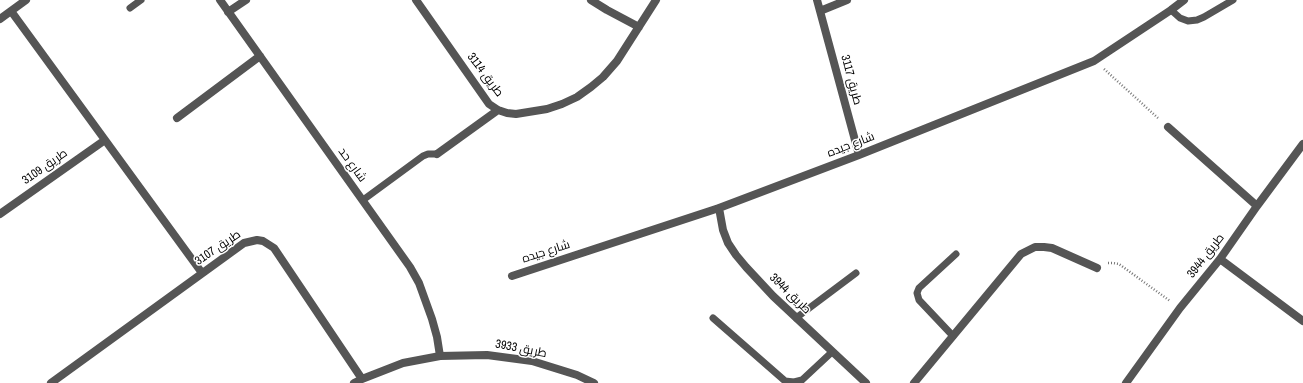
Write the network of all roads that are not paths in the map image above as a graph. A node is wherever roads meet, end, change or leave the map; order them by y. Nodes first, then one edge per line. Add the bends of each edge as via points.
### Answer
1 (26, 0) edge
2 (141, 0) edge
3 (220, 0) edge
4 (246, 0) edge
5 (416, 0) edge
6 (591, 0) edge
7 (656, 0) edge
8 (817, 0) edge
9 (847, 0) edge
10 (1173, 0) edge
11 (1233, 0) edge
12 (1183, 1) edge
13 (130, 8) dead end
14 (1171, 10) junction
15 (11, 11) junction
16 (228, 12) junction
17 (820, 12) junction
18 (0, 18) edge
19 (639, 26) junction
20 (260, 56) junction
21 (498, 110) junction
22 (177, 118) dead end
23 (1168, 127) road end
24 (105, 140) junction
25 (1303, 144) edge
26 (437, 154) joint
27 (859, 155) junction
28 (363, 200) junction
29 (1257, 206) junction
30 (719, 208) junction
31 (0, 214) edge
32 (956, 254) dead end
33 (1220, 259) junction
34 (1097, 268) road end
35 (202, 273) junction
36 (856, 273) dead end
37 (512, 276) dead end
38 (713, 318) dead end
39 (796, 318) junction
40 (1303, 321) edge
41 (952, 336) junction
42 (832, 352) junction
43 (440, 356) junction
44 (358, 381) edge
45 (51, 383) edge
46 (594, 383) edge
47 (866, 383) edge
48 (914, 383) edge
49 (1126, 383) edge

1 - 15 street
2 - 13 lane
3 - 16 street, شارع حد
4 - 16 street
5 - 21 street, طريق 3114 via 483,96
6 - 19 street
7 - 19 street, طريق 3114
8 - 17 street, طريق 3117
9 - 17 street
10 - 14 street
11 - 14 lane via 1197,20 1184,20
12 - 14 street, شارع جيده
14 - 27 street, شارع جيده via 1094,61
15 - 18 street
15 - 24 street
16 - 20 street, شارع حد
17 - 27 street, طريق 3117
19 - 21 street, طريق 3114 via 603,76 577,97 546,109 516,114
20 - 22 street
20 - 28 street, شارع حد
21 - 26 street
23 - 29 street
24 - 31 street, طريق 3109
24 - 35 street
25 - 29 street, طريق 3944
26 - 28 lane via 423,156
27 - 30 street, شارع جيده
28 - 43 street, شارع حد via 419,283 432,319
29 - 33 street, طريق 3944
30 - 37 street, شارع جيده
30 - 39 street, طريق 3944 via 728,242 736,255
32 - 41 lane via 919,288 917,293 919,300
33 - 40 street
33 - 49 street, طريق 3944 via 1180,308
34 - 41 street via 1052,248 1035,247 1028,250 1015,260
35 - 44 street, طريق 3107 via 244,243 257,240 269,244 274,248
35 - 45 street, طريق 3107
36 - 39 lane
38 - 42 lane via 785,382 802,380
39 - 42 street, طريق 3944
41 - 48 street
42 - 47 street, طريق 3944
43 - 44 street, طريق 3933 via 403,363
43 - 46 street, طريق 3933 via 487,355 532,361 577,374

